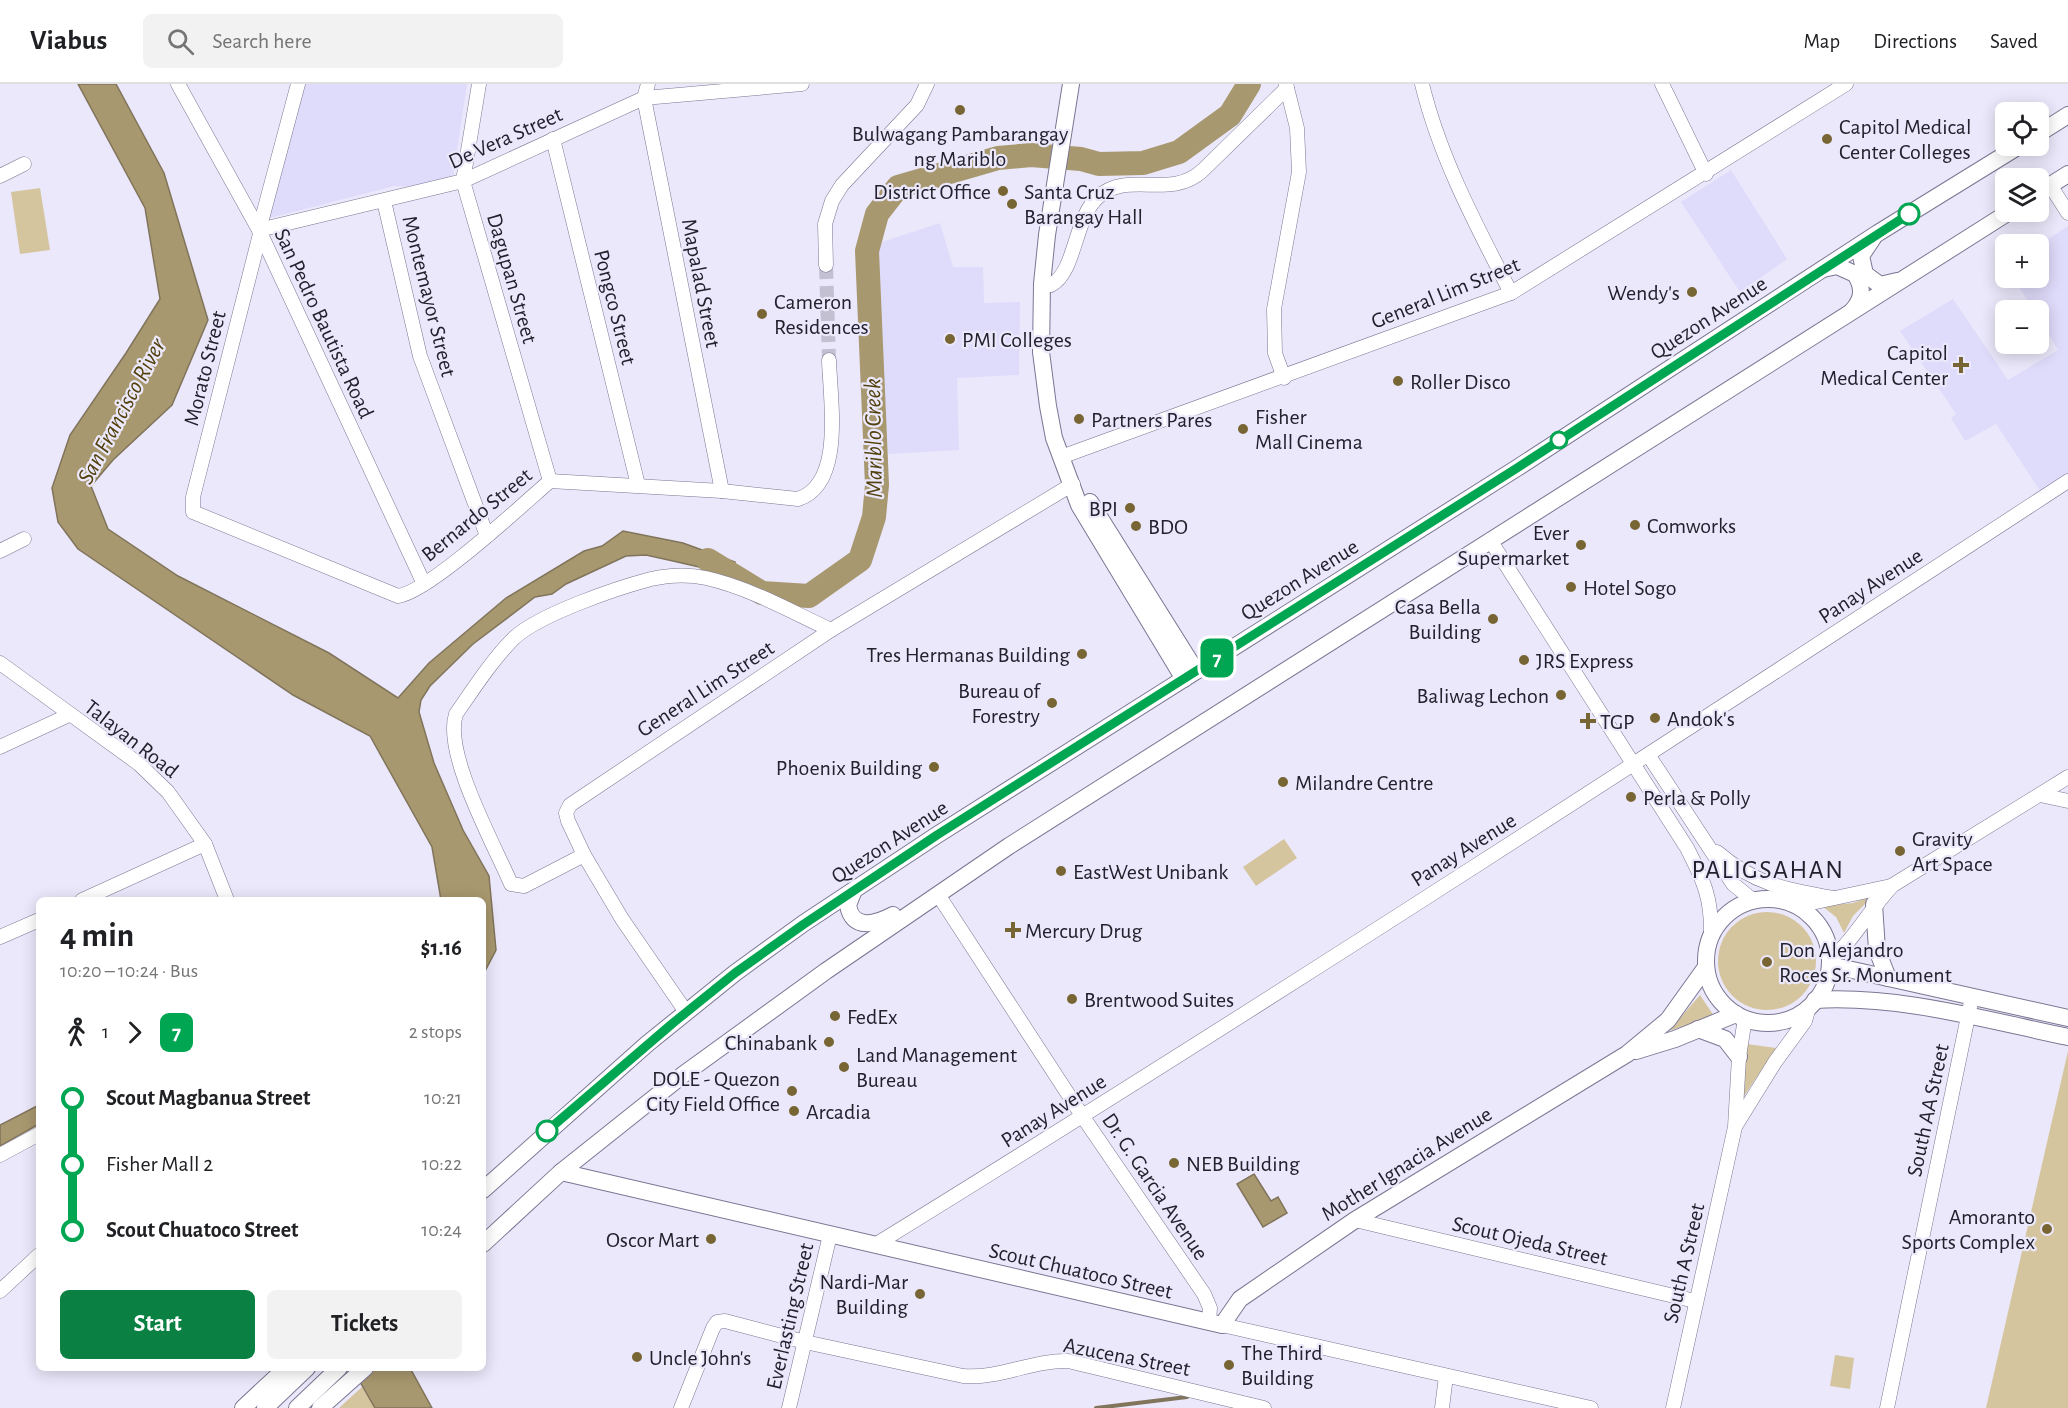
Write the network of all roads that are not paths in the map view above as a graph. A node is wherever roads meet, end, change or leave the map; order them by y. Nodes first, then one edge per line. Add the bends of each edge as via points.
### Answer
1 (178, 84) edge
2 (298, 84) edge
3 (479, 84) edge
4 (648, 84) edge
5 (802, 84) edge
6 (927, 84) edge
7 (1071, 84) edge
8 (1422, 84) edge
9 (1662, 84) edge
10 (1846, 84) edge
11 (761, 85) edge
12 (1286, 86) edge
13 (644, 98) junction
14 (2068, 115) edge
15 (2049, 127) edge
16 (553, 139) junction
17 (2003, 156) edge
18 (24, 164) dead end
19 (1706, 174) junction
20 (2068, 174) edge
21 (0, 176) edge
22 (463, 181) junction
23 (2049, 186) edge
24 (2049, 194) edge
25 (384, 201) junction
26 (2068, 213) edge
27 (1995, 221) edge
28 (260, 232) junction
29 (1878, 233) junction
30 (826, 265) tunnel mouth
31 (1823, 269) junction
32 (1905, 277) junction
33 (1042, 284) junction
34 (1511, 293) junction
35 (1851, 311) junction
36 (829, 360) tunnel mouth
37 (1284, 378) junction
38 (1061, 457) junction
39 (2068, 480) edge
40 (550, 481) junction
41 (1073, 484) junction
42 (638, 485) junction
43 (722, 491) junction
44 (193, 512) joint
45 (487, 536) junction
46 (24, 539) dead end
47 (1490, 540) junction
48 (0, 551) edge
49 (424, 584) junction
50 (831, 630) junction
51 (0, 663) edge
52 (1190, 675) junction
53 (69, 715) junction
54 (0, 747) edge
55 (1649, 756) junction
56 (1636, 765) junction
57 (2068, 777) edge
58 (2040, 795) junction
59 (2068, 801) edge
60 (1703, 839) junction
61 (205, 844) junction
62 (584, 855) junction
63 (955, 885) junction
64 (1893, 885) junction
65 (854, 890) junction
66 (939, 896) junction
67 (89, 897) edge
68 (226, 897) edge
69 (1833, 898) junction
70 (1754, 901) junction
71 (1790, 904) junction
72 (1874, 904) junction
73 (36, 921) edge
74 (1711, 936) junction
75 (0, 938) edge
76 (1830, 962) junction
77 (1706, 966) junction
78 (1888, 978) junction
79 (1972, 997) junction
80 (1812, 1004) junction
81 (686, 1012) junction
82 (1741, 1016) junction
83 (1968, 1016) junction
84 (2068, 1018) edge
85 (1698, 1029) junction
86 (2068, 1037) edge
87 (1627, 1054) junction
88 (1739, 1057) junction
89 (1083, 1117) junction
90 (1735, 1127) junction
91 (36, 1136) edge
92 (0, 1155) edge
93 (561, 1172) junction
94 (486, 1187) edge
95 (1355, 1220) junction
96 (830, 1235) junction
97 (486, 1241) edge
98 (875, 1245) junction
99 (36, 1258) edge
100 (0, 1291) edge
101 (1695, 1301) junction
102 (1216, 1324) junction
103 (805, 1342) junction
104 (283, 1371) edge
105 (304, 1371) edge
106 (336, 1371) edge
107 (359, 1373) edge
108 (1446, 1376) junction
109 (243, 1408) edge
110 (265, 1408) edge
111 (297, 1408) edge
112 (320, 1408) edge
113 (681, 1408) edge
114 (789, 1408) edge
115 (1264, 1408) edge
116 (1442, 1408) edge
117 (1591, 1408) edge
118 (1673, 1408) edge
119 (1887, 1408) edge

1 - 28 street, San Pedro Bautista Road
2 - 28 street, Morato Street
3 - 22 street, Dagupan Street
4 - 13 street, Mapalad Street
5 - 11 street, De Vera Street
6 - 30 street via 917,105 842,185 832,201 825,224
7 - 33 main road
8 - 34 street via 1431,121 1460,195
9 - 19 street
10 - 19 street, General Lim Street
11 - 13 street, De Vera Street
12 - 33 street via 1188,182 1172,186 1119,186 1099,195 1082,221 1060,278 1051,285
12 - 37 street via 1297,128 1299,172 1274,309 1275,352
13 - 16 street, De Vera Street
13 - 43 street, Mapalad Street
14 - 15 main road
16 - 22 street, De Vera Street
16 - 42 street, Pongco Street
17 - 29 main road, Quezon Avenue
18 - 21 street
19 - 34 street, General Lim Street
20 - 23 main road
22 - 25 street, De Vera Street
22 - 40 street, Dagupan Street
24 - 26 street
25 - 28 street, De Vera Street
25 - 45 street, Montemayor Street via 420,356
27 - 32 main road
28 - 44 street, Morato Street via 193,497
28 - 49 street, San Pedro Bautista Road
29 - 31 main road, Quezon Avenue
29 - 32 main road via 1863,250 1865,274 1880,285
31 - 35 main road via 1837,266 1855,274 1862,294
31 - 52 main road, Quezon Avenue
32 - 35 main road
33 - 38 main road via 1043,376
34 - 37 street, General Lim Street
35 - 47 main road
36 - 43 street, Bernardo Street via 830,460 817,487 798,499
37 - 38 street, General Lim Street
38 - 41 main road
39 - 55 street, Panay Avenue
40 - 42 street, Bernardo Street
40 - 45 street, Bernardo Street
41 - 50 street, General Lim Street
41 - 52 main road via 1079,506
42 - 43 street, Bernardo Street
44 - 49 street, Bernardo Street via 398,596
45 - 49 street, Bernardo Street
46 - 48 street
47 - 56 street
47 - 63 main road via 1009,846
50 - 62 street, General Lim Street via 576,798 566,813
50 - 62 street via 751,592 684,575 652,579 570,608 515,638 456,714 452,724 458,762 511,884 524,886
51 - 53 street, Talayan Road
52 - 65 main road, Quezon Avenue
53 - 54 street
53 - 61 street, Talayan Road via 139,764 168,792
55 - 56 street, Panay Avenue
55 - 60 street
56 - 74 street via 1688,848 1706,886 1711,903
56 - 89 street, Panay Avenue
57 - 58 street
58 - 59 street
58 - 64 street
60 - 69 street via 1752,878 1771,886
60 - 70 street via 1738,890
61 - 67 street
61 - 68 street, Talayan Road
62 - 81 street, General Lim Street via 622,919
63 - 65 main road via 876,924 862,924 850,913 848,905
63 - 66 main road
64 - 69 street
64 - 72 street
65 - 81 main road, Quezon Avenue
66 - 89 street, Dr. G. Garcia Avenue
66 - 93 main road via 826,971 684,1074
69 - 71 street
70 - 71 main road
70 - 74 main road via 1728,914
71 - 76 main road via 1819,926
72 - 76 street
72 - 78 main road via 1877,950
73 - 75 street
74 - 77 main road
76 - 78 main road
76 - 80 main road via 1824,986
77 - 82 main road via 1719,999
77 - 87 main road, Mother Ignacia Avenue via 1668,1020
78 - 79 main road
79 - 83 street, South AA Street
79 - 84 main road
80 - 82 main road via 1783,1021 1764,1022
80 - 83 main road via 1865,999
80 - 90 street, South A Street
81 - 94 main road, Quezon Avenue
82 - 85 main road, Mother Ignacia Avenue
82 - 88 street, South A Street
83 - 86 main road
83 - 119 street, South AA Street
85 - 87 main road, Mother Ignacia Avenue
85 - 88 main road via 1725,1039
87 - 95 main road, Mother Ignacia Avenue
88 - 90 street, South A Street
89 - 98 street, Panay Avenue
89 - 102 street, Dr. G. Garcia Avenue via 1204,1293
90 - 101 street, South A Street
91 - 92 street
93 - 96 main road, Scout Chuatoco Street
93 - 97 main road
95 - 101 street, Scout Ojeda Street
95 - 102 main road, Mother Ignacia Avenue via 1240,1299
96 - 98 main road, Scout Chuatoco Street
96 - 103 street, Everlasting Street
98 - 102 main road, Scout Chuatoco Street
99 - 100 street
101 - 118 street, South A Street
102 - 108 street, Scout Chuatoco Street
103 - 113 street, Azucena Street via 736,1322 717,1322
103 - 114 street, Everlasting Street
103 - 115 street, Azucena Street via 977,1377 1054,1360 1068,1361
104 - 109 main road
105 - 110 main road
106 - 111 main road
107 - 112 main road
108 - 116 street
108 - 117 street, Scout Chuatoco Street

